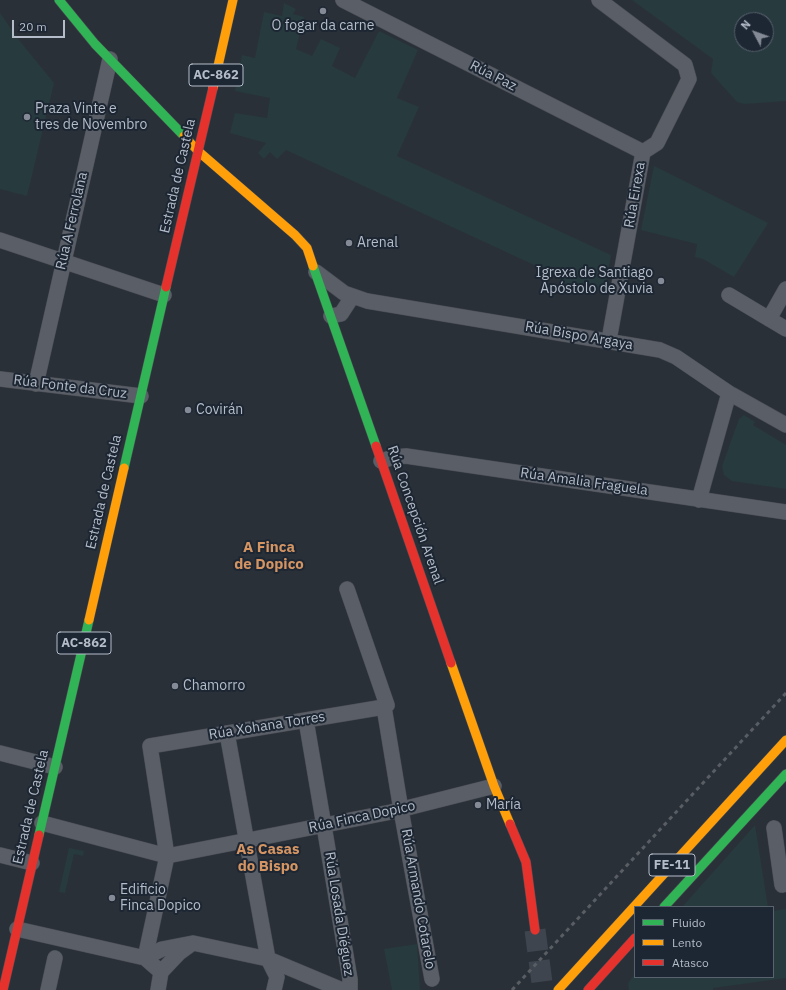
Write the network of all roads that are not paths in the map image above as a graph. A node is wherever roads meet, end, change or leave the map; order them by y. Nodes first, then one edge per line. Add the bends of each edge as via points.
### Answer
1 (60, 0) edge
2 (233, 0) edge
3 (343, 0) edge
4 (599, 0) edge
5 (110, 58) junction
6 (198, 151) junction
7 (643, 152) junction
8 (0, 240) edge
9 (63, 261) junction
10 (316, 272) junction
11 (786, 289) edge
12 (164, 295) junction
13 (729, 295) dead end
14 (352, 297) junction
15 (331, 316) junction
16 (769, 318) junction
17 (786, 329) edge
18 (609, 340) junction
19 (0, 379) edge
20 (36, 384) junction
21 (729, 392) junction
22 (141, 396) junction
23 (786, 425) edge
24 (381, 461) junction
25 (699, 500) junction
26 (786, 512) edge
27 (347, 589) dead end
28 (384, 707) junction
29 (306, 720) junction
30 (227, 733) junction
31 (786, 740) edge
32 (0, 753) edge
33 (55, 767) junction
34 (786, 774) edge
35 (494, 786) junction
36 (401, 810) junction
37 (42, 823) junction
38 (325, 826) junction
39 (774, 828) dead end
40 (245, 841) junction
41 (0, 855) edge
42 (167, 856) junction
43 (32, 863) junction
44 (784, 885) edge
45 (635, 906) edge
46 (665, 906) edge
47 (634, 907) edge
48 (17, 929) junction
49 (535, 930) tunnel mouth
50 (634, 939) edge
51 (193, 943) junction
52 (55, 958) dead end
53 (145, 958) junction
54 (268, 959) junction
55 (161, 972) junction
56 (432, 979) dead end
57 (2, 984) edge
58 (48, 990) edge
59 (158, 990) edge
60 (274, 990) edge
61 (342, 990) edge
62 (350, 990) edge
63 (558, 990) edge
64 (588, 990) edge

1 - 5 main road, Rúa Concepción Arenal via 87,35
2 - 6 main road, Estrada de Castela / AC-862
3 - 7 street, Rúa Paz
4 - 7 street, Rúa Eirexa via 685,65 689,79 657,143
5 - 6 main road, Rúa Concepción Arenal
5 - 9 street, Rúa A Ferrolana
6 - 10 main road, Rúa Concepción Arenal via 302,242
6 - 12 main road, Estrada de Castela / AC-862
7 - 18 street, Rúa Eirexa
8 - 9 street
9 - 12 street
9 - 20 street, Rúa A Ferrolana
10 - 14 street, Rúa Bispo Argaya
10 - 15 main road, Rúa Concepción Arenal
11 - 16 street
12 - 22 main road, Estrada de Castela / AC-862
13 - 16 street
14 - 15 street via 341,314
14 - 18 street, Rúa Bispo Argaya
15 - 24 main road, Rúa Concepción Arenal
16 - 17 street
18 - 21 street, Rúa Bispo Argaya via 668,353
19 - 20 street, Rúa Fonte da Cruz
20 - 22 street, Rúa Fonte da Cruz
21 - 23 street, Rúa Bispo Argaya
21 - 25 street
22 - 33 main road, Estrada de Castela / AC-862
24 - 25 street, Rúa Amalia Fraguela via 406,456
24 - 35 main road, Rúa Concepción Arenal
25 - 26 street, Rúa Amalia Fraguela
27 - 28 street, Rúa Armando Cotarelo via 387,705
28 - 29 street, Rúa Xohana Torres
28 - 36 street, Rúa Armando Cotarelo
29 - 30 street, Rúa Xohana Torres
29 - 38 street, Rúa Losada Diéguez
30 - 40 street
30 - 42 street, Rúa Xohana Torres via 150,746
31 - 45 main road, FE-11
32 - 33 street
33 - 37 main road, Estrada de Castela / AC-862
34 - 46 main road, FE-11
35 - 36 street, Rúa Finca Dopico
35 - 49 main road, Rúa Concepción Arenal via 526,862
36 - 38 street, Rúa Finca Dopico
36 - 56 street, Rúa Armando Cotarelo
37 - 42 street, Rúa Finca Dopico
37 - 43 main road, Estrada de Castela / AC-862
38 - 40 street, Rúa Finca Dopico
38 - 62 street, Rúa Losada Diéguez
39 - 44 street
40 - 42 street, Rúa Finca Dopico
40 - 54 street
41 - 43 street
42 - 53 street
43 - 48 main road, Estrada de Castela / AC-862
47 - 63 main road, FE-11
48 - 53 street
48 - 57 main road, Estrada de Castela / AC-862
50 - 64 main road
51 - 53 street via 162,949
51 - 54 street
51 - 55 street
52 - 58 street
53 - 55 street
54 - 60 street via 277,977
54 - 61 street
55 - 59 street

